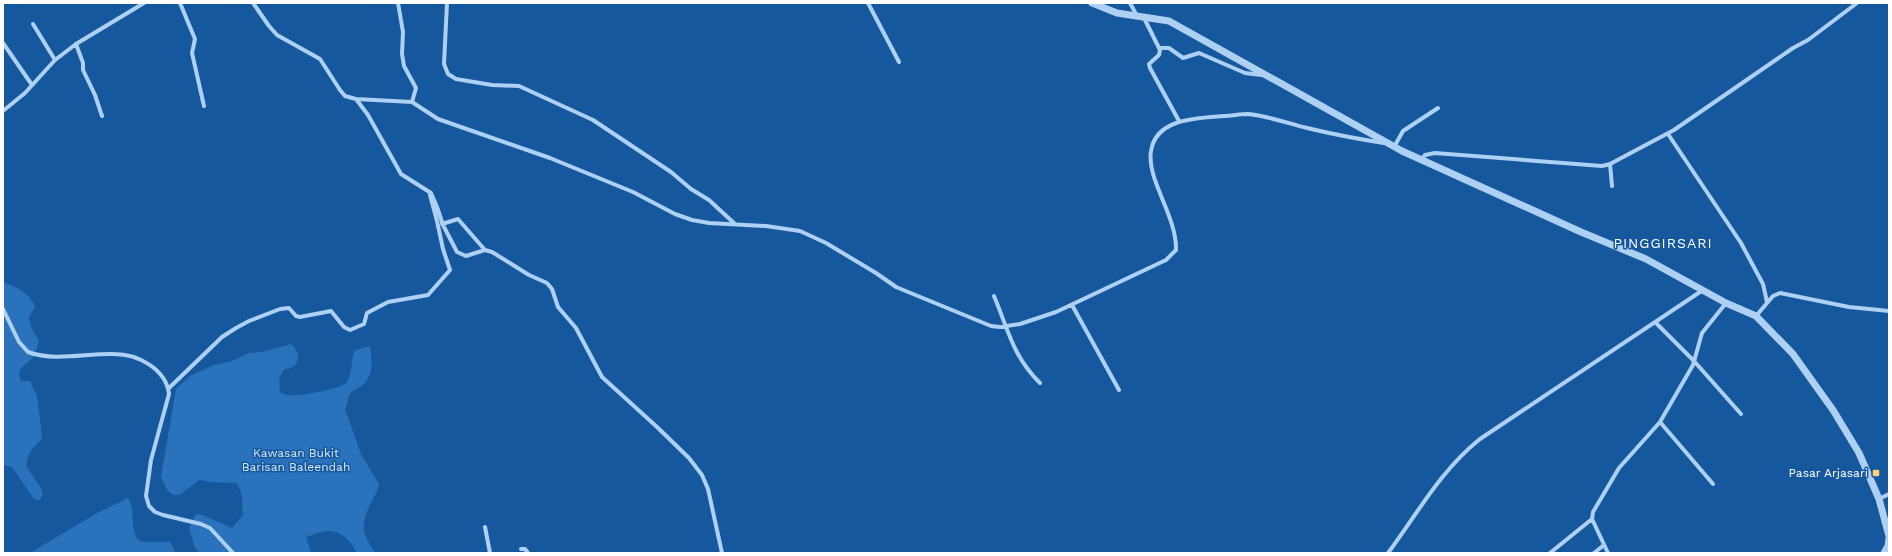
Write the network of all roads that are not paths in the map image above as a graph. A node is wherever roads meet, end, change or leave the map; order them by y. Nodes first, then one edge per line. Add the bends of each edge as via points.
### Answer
1 (144, 3) edge
2 (180, 3) edge
3 (253, 3) edge
4 (398, 3) edge
5 (447, 3) edge
6 (868, 3) edge
7 (1092, 3) edge
8 (1130, 3) edge
9 (1857, 3) edge
10 (1140, 17) junction
11 (33, 24) dead end
12 (3, 44) edge
13 (76, 44) junction
14 (1160, 48) junction
15 (55, 60) junction
16 (899, 62) dead end
17 (1266, 75) junction
18 (32, 85) junction
19 (356, 99) junction
20 (412, 102) junction
21 (204, 106) dead end
22 (1438, 108) dead end
23 (3, 110) edge
24 (102, 116) dead end
25 (1179, 122) junction
26 (1668, 134) junction
27 (1392, 146) junction
28 (1420, 160) junction
29 (1610, 164) junction
30 (1612, 186) dead end
31 (428, 191) junction
32 (442, 224) junction
33 (735, 224) junction
34 (485, 250) junction
35 (1703, 290) junction
36 (994, 296) dead end
37 (1767, 302) junction
38 (1726, 303) junction
39 (1072, 305) junction
40 (3, 309) edge
41 (1888, 312) edge
42 (1756, 316) junction
43 (1656, 323) junction
44 (1007, 327) junction
45 (1694, 361) junction
46 (1040, 383) dead end
47 (168, 388) junction
48 (1119, 390) dead end
49 (1741, 414) dead end
50 (1660, 422) junction
51 (1712, 484) dead end
52 (1889, 494) edge
53 (1879, 499) junction
54 (1592, 519) junction
55 (485, 527) dead end
56 (1889, 537) edge
57 (1604, 545) junction
58 (521, 549) dead end
59 (233, 553) edge
60 (490, 553) edge
61 (528, 553) edge
62 (722, 553) edge
63 (1388, 553) edge
64 (1550, 553) edge
65 (1594, 553) edge
66 (1608, 553) edge
67 (1884, 553) edge

1 - 13 street
2 - 21 street via 195,39 192,53
3 - 19 street via 277,35 295,47 316,56 345,96
4 - 20 street via 403,32 404,66 416,88
5 - 33 street via 444,64 450,76 481,83 519,86 593,120 671,172 709,200
6 - 16 street
7 - 10 street via 1117,13
8 - 10 street
9 - 26 street via 1808,40
10 - 14 street
10 - 17 street via 1169,21
11 - 15 street
12 - 18 street
13 - 15 street
13 - 24 street via 83,70
14 - 17 street via 1169,48 1183,58 1199,53 1245,73
14 - 25 street via 1160,53 1150,62 1150,68
15 - 18 street
17 - 27 street
18 - 23 street
19 - 20 street
19 - 31 street via 368,115 401,174
20 - 33 street via 438,119 550,158 633,192 675,214 709,223
22 - 27 street via 1403,131
25 - 27 street via 1192,118 1246,114
25 - 39 street via 1160,133 1153,141 1150,159 1171,217 1177,242 1176,250 1166,260
26 - 29 street
26 - 37 street via 1741,243 1763,284
27 - 28 street
28 - 29 street via 1425,154 1435,153 1602,166
28 - 35 street via 1646,259
29 - 30 street
31 - 32 street via 438,207
31 - 47 street via 450,270 429,294 385,303 367,313 364,324 350,330 344,327 331,311 300,317 289,308 280,309 249,321 222,337
32 - 34 street via 458,219
32 - 34 street via 459,254 466,256
33 - 44 street via 800,231 826,243 908,293 991,326
34 - 62 street via 547,283 552,289 560,311 576,328 602,378 689,458 708,490
35 - 38 street
35 - 43 street
36 - 44 street
37 - 41 street via 1780,293
37 - 42 street
38 - 42 street
38 - 45 street via 1702,333
39 - 44 street
39 - 48 street
40 - 47 street via 19,342 28,352 70,357 123,355 156,369
42 - 53 street via 1793,354 1812,380 1859,453
43 - 45 street
43 - 63 street via 1462,453 1448,468
44 - 46 street via 1020,359
45 - 49 street
45 - 50 street
47 - 59 street via 169,394 150,460 146,496 149,506 163,515 210,528
50 - 51 street
50 - 54 street via 1619,468 1593,512
52 - 53 street
53 - 56 street
54 - 57 street
54 - 64 street
55 - 60 street
56 - 67 street
57 - 65 street
57 - 66 street
58 - 61 street via 526,549

